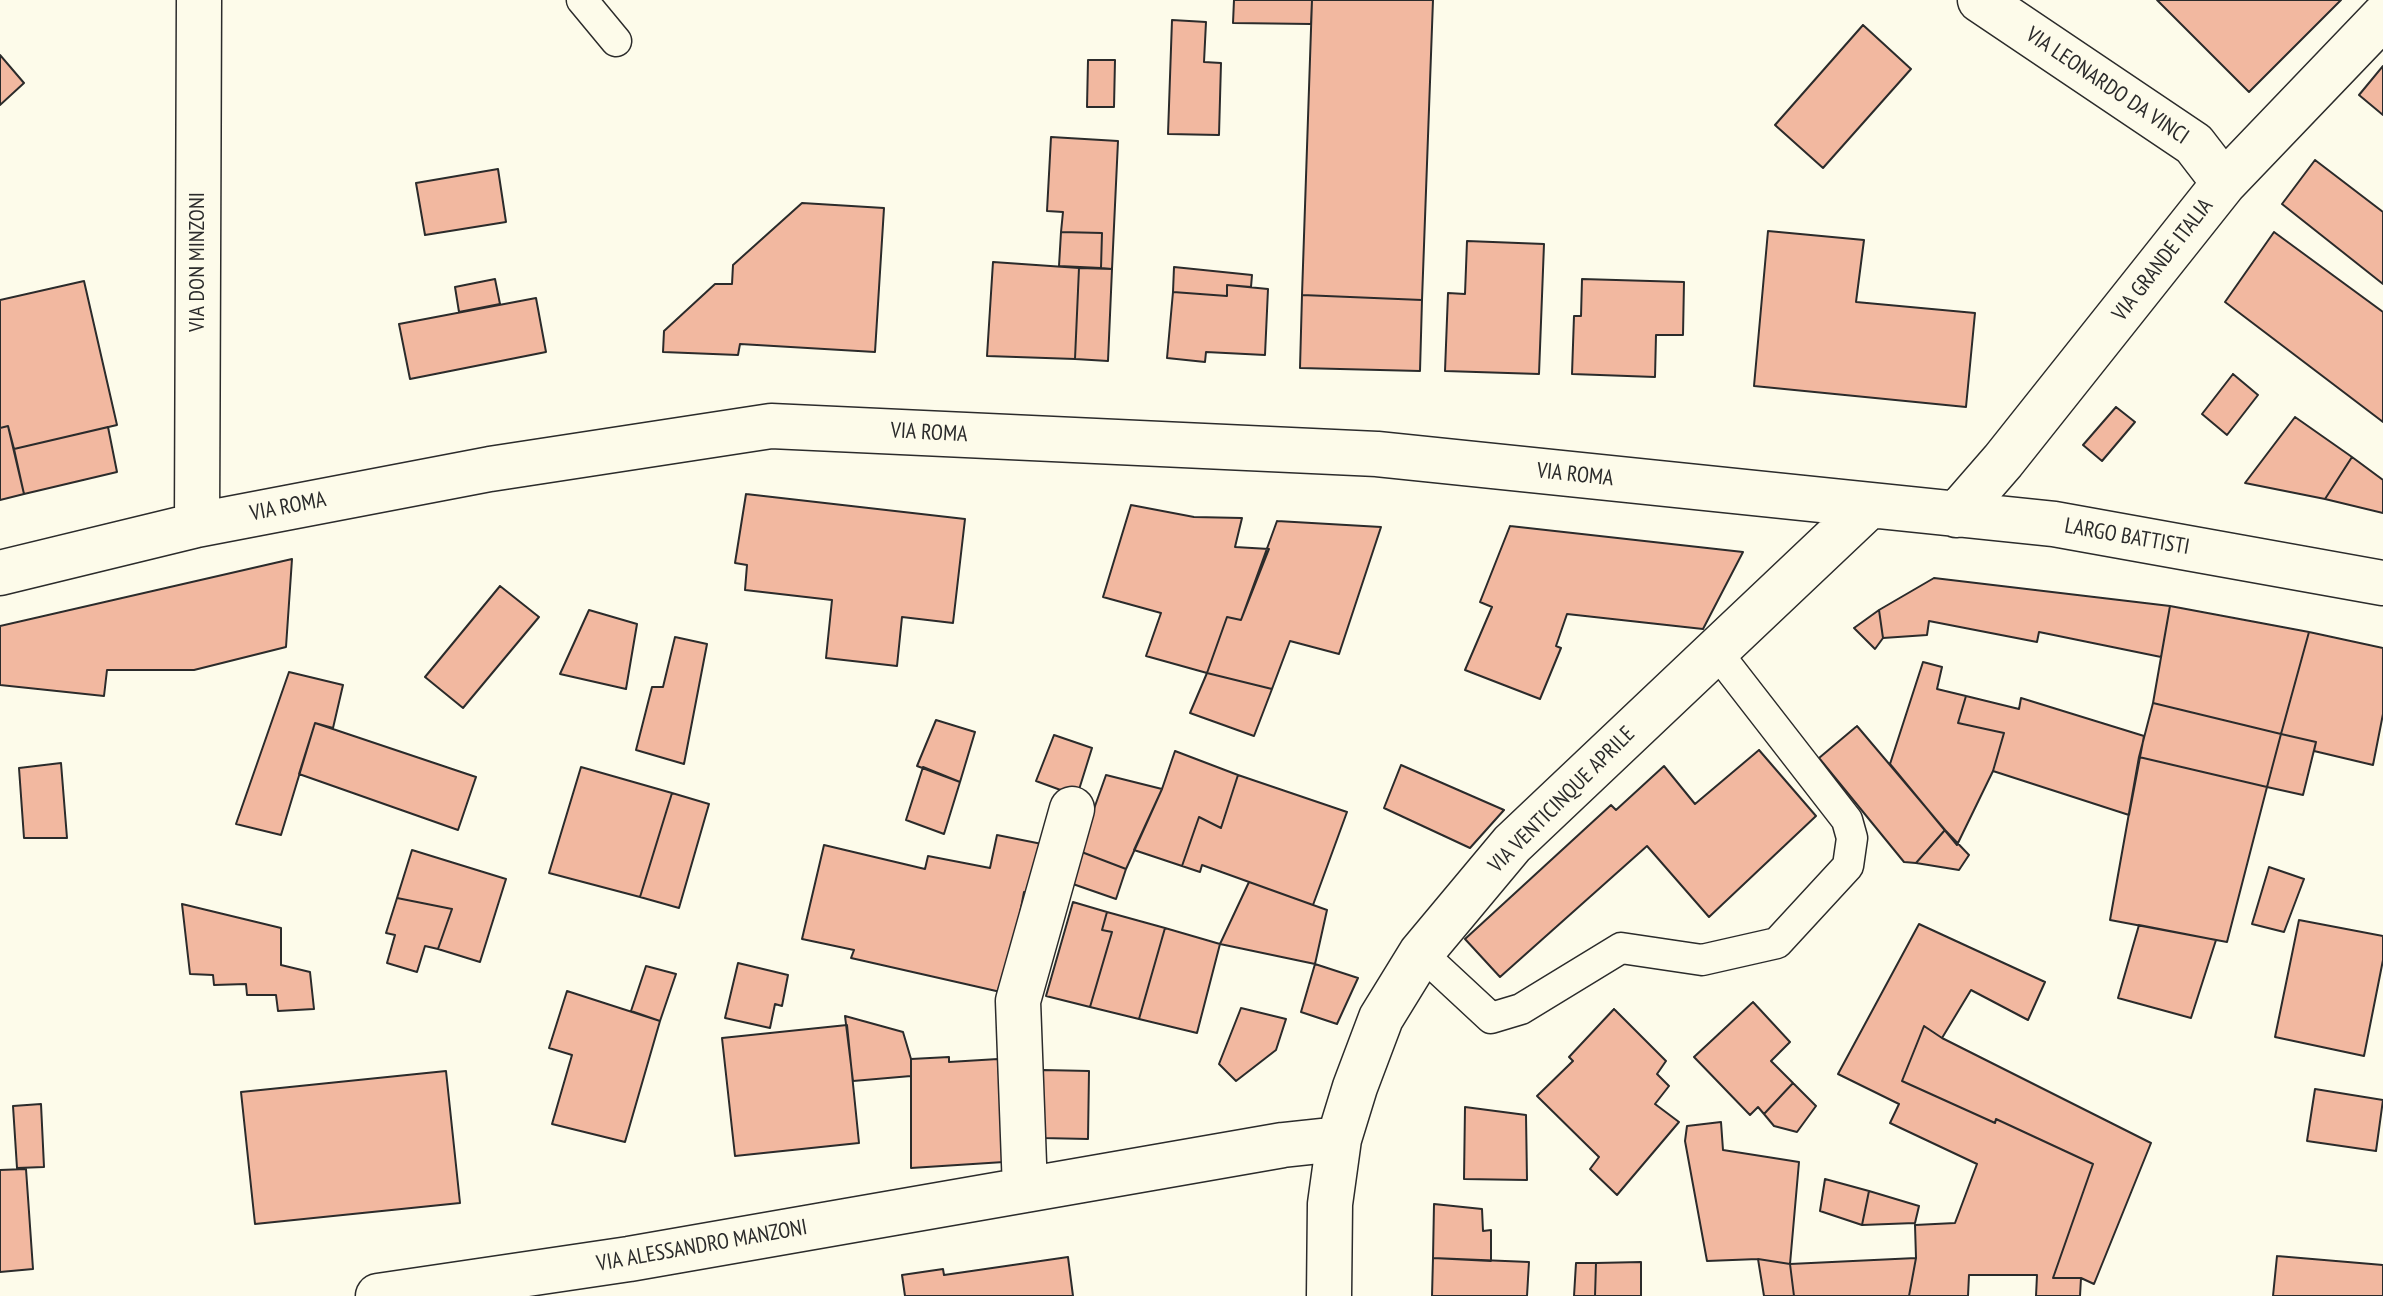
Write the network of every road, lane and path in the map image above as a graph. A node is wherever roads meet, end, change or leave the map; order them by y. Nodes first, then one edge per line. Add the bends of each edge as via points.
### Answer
1 (199, 0) edge
2 (582, 0) edge
3 (1980, 0) edge
4 (2383, 17) edge
5 (616, 41) dead end
6 (2224, 183) junction
7 (1869, 506) junction
8 (1956, 515) junction
9 (197, 525) junction
10 (0, 573) edge
11 (2383, 583) edge
12 (1715, 650) junction
13 (1072, 809) dead end
14 (1421, 953) junction
15 (1339, 1139) junction
16 (1025, 1190) junction
17 (378, 1296) edge
18 (1329, 1296) edge

1 - 9 street, VIA DON MINZONI
2 - 5 lane
3 - 6 street, VIA LEONARDO DA VINCI via 2194,144
4 - 6 street, VIA GRANDE ITALIA
6 - 8 street, VIA GRANDE ITALIA
7 - 8 street, LARGO BATTISTI
7 - 9 street, VIA ROMA via 1377,454 771,426 490,469
7 - 12 street, VIA VENTICINQUE APRILE
8 - 11 street, LARGO BATTISTI via 2054,524
9 - 10 street, VIA ROMA
12 - 14 street, VIA VENTICINQUE APRILE via 1512,844
12 - 14 lane via 1847,820 1852,838 1848,866 1777,943 1702,960 1621,948 1521,1009 1491,1018
13 - 16 street via 1018,1001
14 - 15 street, VIA VENTICINQUE APRILE via 1381,1018
15 - 16 street, VIA ALESSANDRO MANZONI
15 - 18 street, VIA VENTICINQUE APRILE via 1330,1204
16 - 17 street, VIA ALESSANDRO MANZONI via 629,1259

